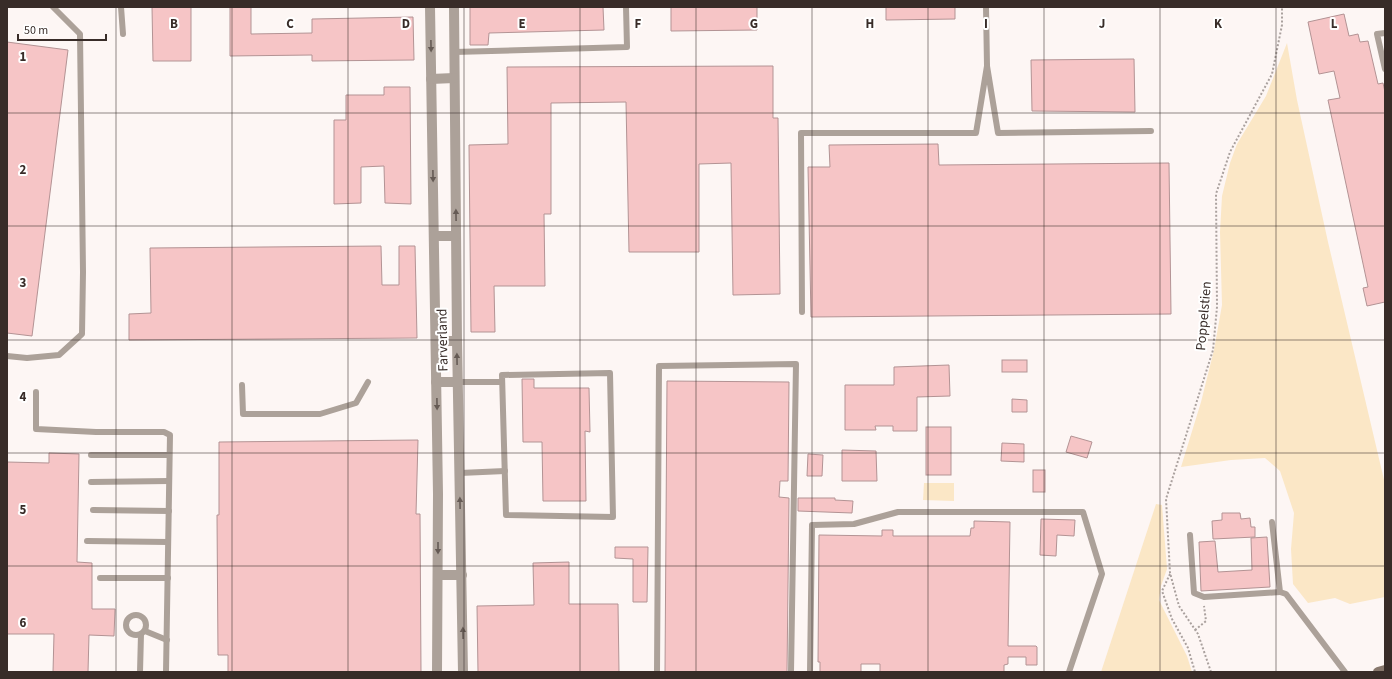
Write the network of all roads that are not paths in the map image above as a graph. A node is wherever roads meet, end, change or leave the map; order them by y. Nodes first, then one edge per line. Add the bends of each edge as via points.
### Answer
1 (53, 7) edge
2 (121, 7) edge
3 (430, 7) edge
4 (454, 7) edge
5 (626, 7) edge
6 (986, 7) edge
7 (1385, 33) edge
8 (123, 34) dead end
9 (454, 52) junction
10 (987, 66) junction
11 (1385, 69) edge
12 (454, 78) junction
13 (431, 79) junction
14 (1151, 131) dead end
15 (434, 236) junction
16 (456, 236) junction
17 (802, 312) dead end
18 (457, 340) junction
19 (436, 341) junction
20 (7, 356) edge
21 (368, 382) dead end
22 (436, 382) junction
23 (458, 382) junction
24 (502, 382) junction
25 (242, 385) dead end
26 (36, 392) dead end
27 (91, 455) dead end
28 (170, 455) junction
29 (505, 471) junction
30 (460, 473) junction
31 (169, 481) junction
32 (91, 482) dead end
33 (93, 510) dead end
34 (168, 511) junction
35 (1272, 522) dead end
36 (1190, 535) dead end
37 (87, 541) dead end
38 (168, 542) junction
39 (438, 575) junction
40 (462, 575) junction
41 (100, 578) dead end
42 (168, 578) junction
43 (1280, 592) junction
44 (167, 640) junction
45 (1385, 670) edge
46 (140, 672) edge
47 (166, 672) edge
48 (437, 672) edge
49 (463, 672) edge
50 (658, 672) edge
51 (791, 672) edge
52 (810, 672) edge
53 (1069, 672) edge
54 (1345, 672) edge
55 (1378, 672) edge

1 - 20 lane via 80,34 82,334 59,355 27,358
2 - 8 lane
3 -> 13 street, Farverland
4 - 9 street, Farverland
5 - 9 lane via 627,47
6 - 10 lane
7 - 11 lane via 1377,34
9 - 12 street, Farverland
10 - 14 lane via 998,133
10 - 17 lane via 976,133 801,133
12 - 13 street
16 -> 12 street, Farverland
13 -> 15 street, Farverland
15 - 16 street
15 - 19 street, Farverland
16 - 18 street, Farverland
18 - 19 street
23 -> 18 street, Farverland
19 - 22 street, Farverland
21 - 25 lane via 356,403 320,414 243,414
22 - 23 street
22 -> 39 street, Farverland
23 - 24 lane
23 - 30 street, Farverland
24 - 29 lane
24 - 29 lane via 502,375 610,373 613,517 506,515
26 - 28 lane via 36,429 164,432 170,435
27 - 28 lane
28 - 31 lane
29 - 30 lane
40 -> 30 street, Farverland
31 - 32 lane
31 - 34 lane
33 - 34 lane
34 - 38 lane
35 - 43 lane
36 - 43 lane via 1194,593 1204,598
37 - 38 lane
38 - 42 lane
39 - 40 street
39 - 48 street, Farverland
49 -> 40 street, Farverland
41 - 42 lane
42 - 44 lane
43 - 54 lane via 1286,594
44 - 46 lane via 143,633
44 - 47 lane
45 - 55 street
50 - 51 lane via 659,366 796,364
52 - 53 lane via 812,525 854,524 898,512 1083,512 1102,574

